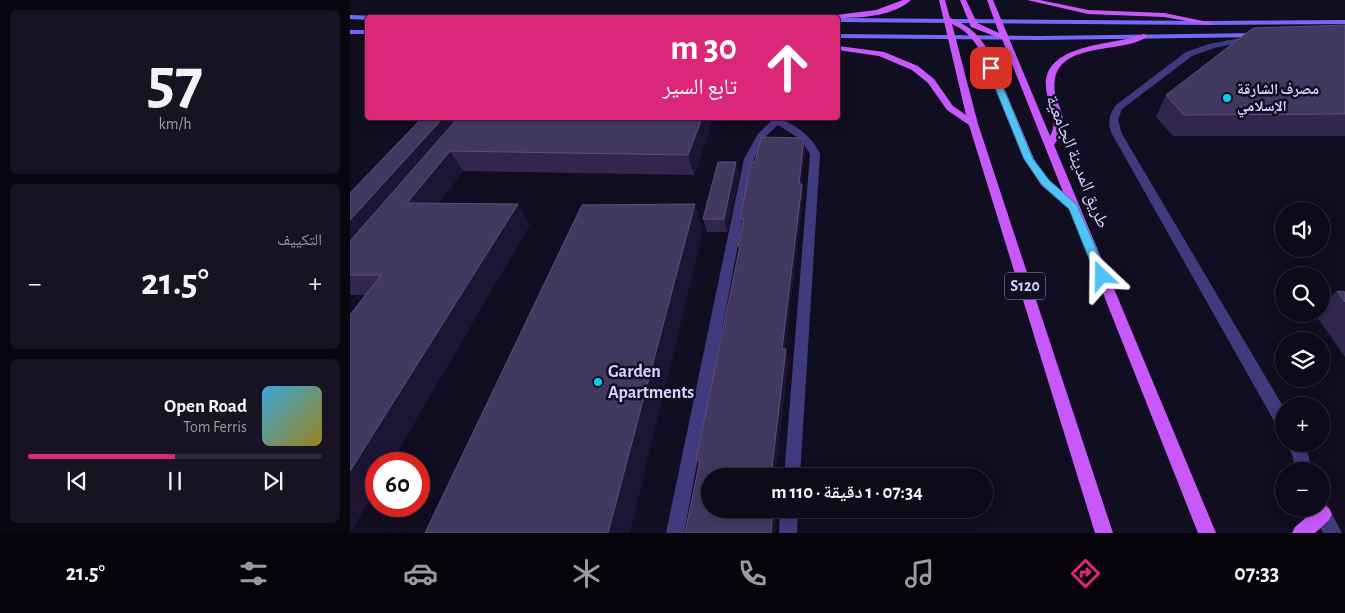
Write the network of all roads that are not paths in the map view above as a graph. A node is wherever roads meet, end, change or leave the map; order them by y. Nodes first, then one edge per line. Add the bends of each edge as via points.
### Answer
1 (908, 0) edge
2 (942, 0) edge
3 (963, 0) edge
4 (990, 0) edge
5 (1030, 0) edge
6 (840, 15) edge
7 (350, 17) edge
8 (365, 18) edge
9 (840, 20) edge
10 (948, 20) junction
11 (970, 21) junction
12 (998, 21) junction
13 (1345, 22) edge
14 (1209, 23) junction
15 (350, 32) edge
16 (365, 32) edge
17 (1266, 35) joint
18 (840, 36) edge
19 (1144, 36) junction
20 (952, 38) junction
21 (977, 38) junction
22 (1006, 38) junction
23 (840, 48) edge
24 (775, 120) edge
25 (778, 120) edge
26 (973, 124) junction
27 (1050, 143) junction
28 (1074, 208) junction
29 (1275, 407) edge
30 (793, 468) edge
31 (1316, 517) edge
32 (1325, 517) edge
33 (789, 518) edge
34 (675, 533) edge
35 (788, 533) edge
36 (1104, 533) edge
37 (1207, 533) edge
38 (1301, 533) edge
39 (1333, 533) edge

1 - 6 main road via 884,10
2 - 10 main road, S120
3 - 11 main road
4 - 12 main road, طريق المدينة الجامعية
5 - 14 main road via 1088,12 1164,15
7 - 8 main road
9 - 10 main road
10 - 11 main road
10 - 20 main road, S120
10 - 21 main road via 971,30
11 - 12 main road
11 - 22 main road
12 - 14 main road
12 - 22 main road, طريق المدينة الجامعية
13 - 14 main road
15 - 16 main road
17 - 19 main road
17 - 29 street via 1189,54 1119,107 1113,122
18 - 20 main road
19 - 22 main road
19 - 27 main road via 1078,52 1056,66 1050,86 1060,126
20 - 21 main road
20 - 26 main road, S120
21 - 22 main road
21 - 28 main road via 1028,159 1045,183
22 - 27 main road, طريق المدينة الجامعية
23 - 26 main road via 881,54 914,68 931,81 950,108
24 - 34 street via 761,136 750,159
25 - 30 street via 806,138 815,154
26 - 36 main road, S120
27 - 28 main road, طريق المدينة الجامعية
28 - 37 main road, طريق المدينة الجامعية
31 - 38 main road
32 - 39 street
33 - 35 street

